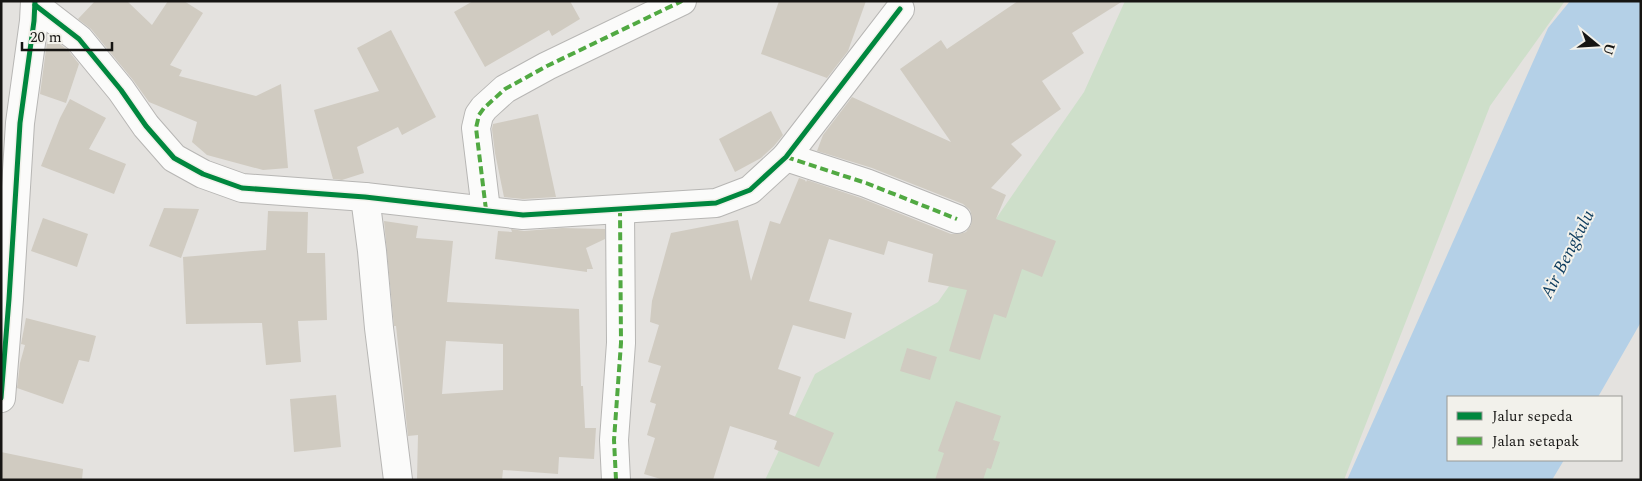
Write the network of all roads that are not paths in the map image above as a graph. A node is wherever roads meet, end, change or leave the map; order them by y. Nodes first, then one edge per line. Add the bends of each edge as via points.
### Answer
1 (682, 1) edge
2 (35, 3) edge
3 (903, 4) edge
4 (786, 157) junction
5 (365, 196) junction
6 (486, 210) junction
7 (620, 210) junction
8 (956, 219) dead end
9 (1, 398) edge
10 (398, 480) edge
11 (616, 480) edge

1 - 6 street via 540,70 505,89 484,108 476,128
2 - 5 street via 79,39 174,158 203,174 242,188
2 - 9 street via 20,123
3 - 4 street
4 - 7 street via 750,190 716,204
4 - 8 street via 866,183
5 - 6 street
5 - 10 street
6 - 7 street via 523,215
7 - 11 street via 621,343 614,440

